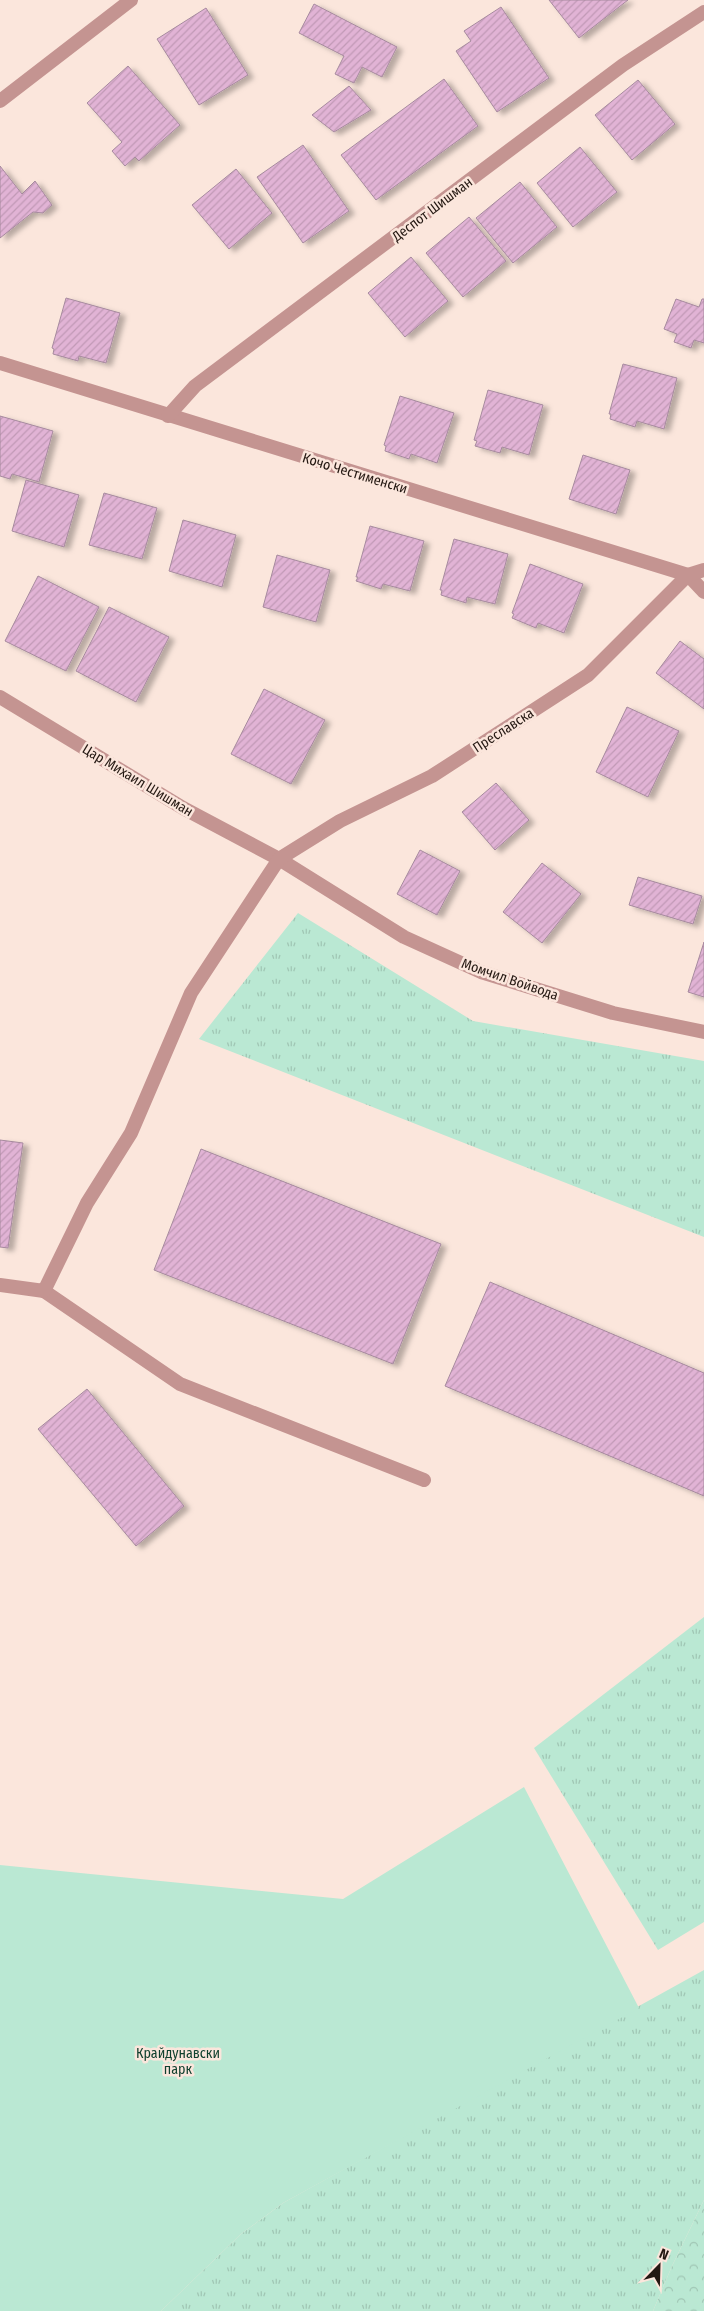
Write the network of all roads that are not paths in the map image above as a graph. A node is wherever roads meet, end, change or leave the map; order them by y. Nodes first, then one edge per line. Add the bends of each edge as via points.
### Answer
1 (131, 0) edge
2 (704, 12) edge
3 (0, 101) edge
4 (0, 363) edge
5 (168, 416) junction
6 (704, 570) edge
7 (688, 575) junction
8 (704, 592) edge
9 (0, 698) edge
10 (279, 859) junction
11 (704, 1032) edge
12 (0, 1285) edge
13 (44, 1291) junction
14 (424, 1480) dead end

1 - 3 street
2 - 5 street, Деспот Шишман via 623,66 195,386
4 - 5 street, Кочо Честименски
5 - 7 street, Кочо Честименски
6 - 7 street, Преславска
7 - 8 street, Кочо Честименски
7 - 10 street, Преславска via 588,675 432,776 340,821
9 - 10 street, Цар Михаил Шишман via 183,808
10 - 11 street, Момчил Войвода via 404,937 481,972 613,1013
10 - 13 street via 191,994 131,1133 86,1203
12 - 13 street
13 - 14 street via 180,1384

